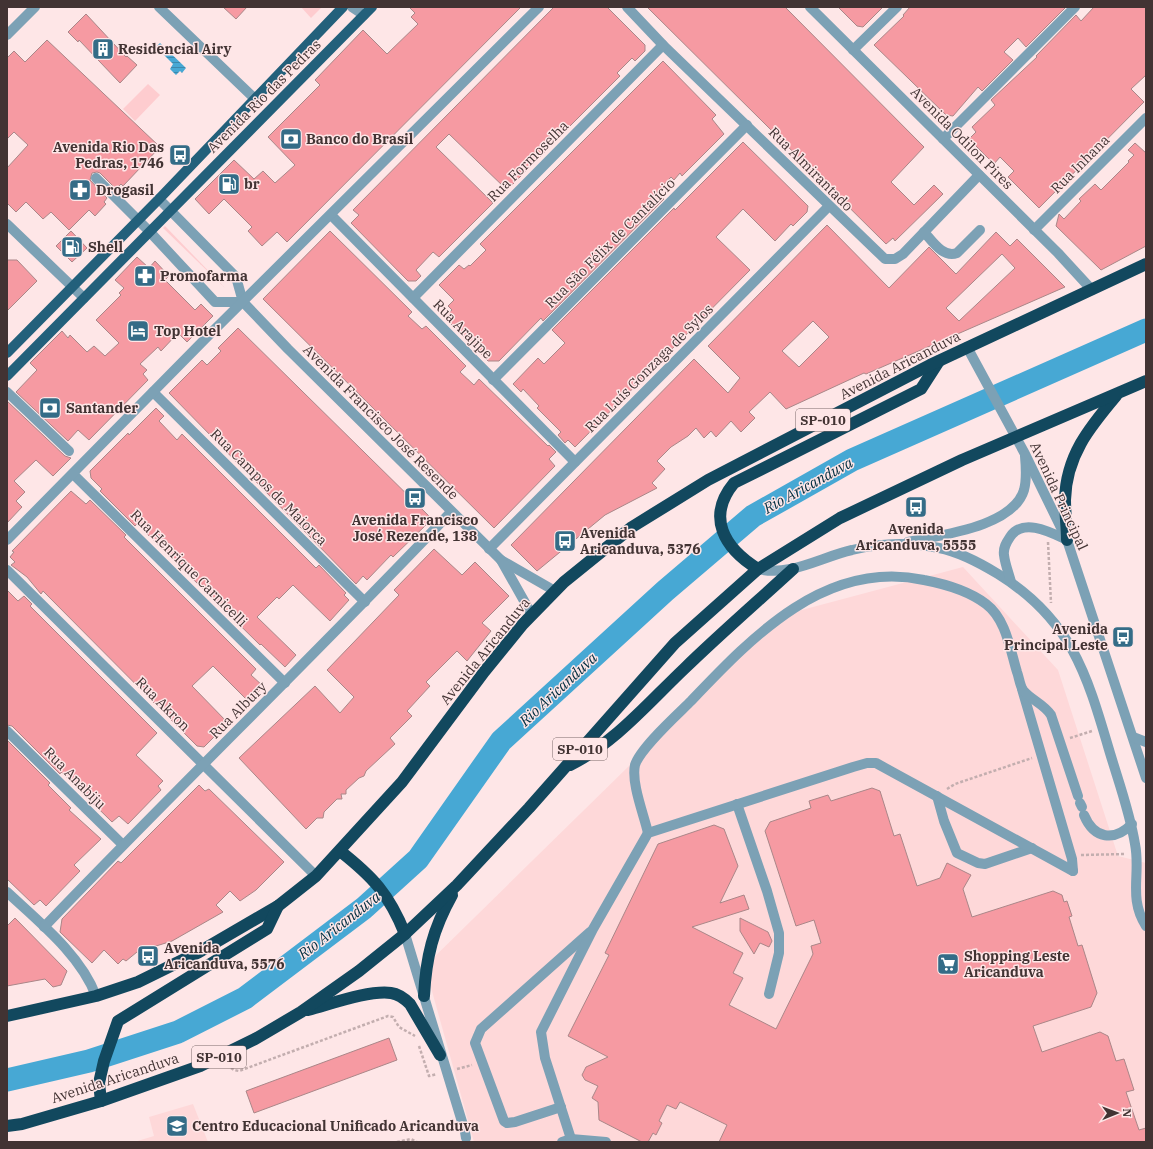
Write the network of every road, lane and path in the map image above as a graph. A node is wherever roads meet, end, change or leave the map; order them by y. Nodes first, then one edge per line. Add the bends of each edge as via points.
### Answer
1 (35, 7) edge
2 (159, 7) edge
3 (343, 7) edge
4 (352, 7) edge
5 (372, 7) edge
6 (539, 7) edge
7 (627, 7) edge
8 (810, 7) edge
9 (897, 7) edge
10 (1075, 7) edge
11 (364, 15) junction
12 (7, 35) edge
13 (663, 45) junction
14 (854, 50) junction
15 (255, 99) junction
16 (1146, 118) edge
17 (747, 125) junction
18 (943, 139) junction
19 (980, 175) junction
20 (96, 178) dead end
21 (159, 199) junction
22 (829, 206) junction
23 (170, 211) junction
24 (330, 215) junction
25 (138, 220) junction
26 (7, 224) edge
27 (980, 230) dead end
28 (1034, 230) junction
29 (149, 231) junction
30 (924, 232) junction
31 (1146, 264) edge
32 (72, 287) junction
33 (1092, 290) junction
34 (84, 298) junction
35 (413, 298) junction
36 (243, 302) junction
37 (968, 347) junction
38 (8, 350) edge
39 (939, 361) junction
40 (7, 376) edge
41 (493, 380) junction
42 (1146, 381) edge
43 (7, 392) edge
44 (153, 392) junction
45 (1118, 394) junction
46 (1016, 437) junction
47 (69, 451) dead end
48 (1025, 454) junction
49 (575, 462) junction
50 (73, 474) junction
51 (451, 512) junction
52 (1047, 531) junction
53 (7, 540) edge
54 (1067, 540) junction
55 (898, 544) junction
56 (489, 549) junction
57 (502, 560) junction
58 (758, 569) junction
59 (793, 569) junction
60 (7, 570) edge
61 (1011, 582) junction
62 (555, 591) junction
63 (365, 602) junction
64 (532, 615) junction
65 (1051, 619) junction
66 (285, 683) junction
67 (1022, 689) junction
68 (1103, 729) junction
69 (7, 731) edge
70 (1133, 737) junction
71 (1146, 742) edge
72 (1060, 744) junction
73 (1042, 754) junction
74 (203, 764) junction
75 (563, 768) junction
76 (1146, 778) edge
77 (937, 796) junction
78 (737, 804) junction
79 (1132, 824) junction
80 (648, 833) junction
81 (123, 845) junction
82 (1032, 848) junction
83 (340, 851) junction
84 (1128, 854) dead end
85 (1070, 856) junction
86 (316, 876) junction
87 (1146, 876) edge
88 (457, 885) junction
89 (1136, 886) junction
90 (7, 892) edge
91 (278, 906) junction
92 (1146, 926) edge
93 (44, 927) junction
94 (593, 929) junction
95 (405, 934) junction
96 (769, 994) dead end
97 (96, 996) junction
98 (424, 996) junction
99 (301, 1012) junction
100 (7, 1016) edge
101 (440, 1055) junction
102 (218, 1057) junction
103 (482, 1062) junction
104 (446, 1072) junction
105 (101, 1101) junction
106 (561, 1107) junction
107 (7, 1126) edge
108 (465, 1132) dead end
109 (569, 1141) edge
110 (397, 1142) edge
111 (417, 1142) edge
112 (606, 1142) edge

1 - 12 street
2 - 15 street
3 - 15 main road, Avenida Rio das Pedras
4 - 11 street
5 - 11 main road, Avenida Rio das Pedras
6 - 24 street
7 - 13 street, Rua Almirantado
8 - 14 street, Avenida Odilon Pires
9 - 14 street
10 - 18 street
11 - 23 main road, Avenida Rio das Pedras
13 - 17 street, Rua Almirantado
13 - 35 street, Rua Formoselha
14 - 18 street, Avenida Odilon Pires
15 - 21 main road, Avenida Rio das Pedras
16 - 28 street, Rua Inhana
17 - 22 street, Rua Almirantado
17 - 41 street, Rua São Félix de Cantalício
18 - 19 street, Avenida Odilon Pires
19 - 28 street, Avenida Odilon Pires
19 - 30 street, Rua Almirantado
20 - 25 street
21 - 23 street
21 - 25 main road, Avenida Rio das Pedras
22 - 30 street, Rua Almirantado via 885,259 895,259 903,254
22 - 49 street, Rua Luís Gonzaga de Sylos
23 - 29 main road, Avenida Rio das Pedras
23 - 36 street via 236,277
24 - 35 street, Rua Arajipe
24 - 36 street
25 - 29 street
25 - 32 main road, Avenida Rio das Pedras
26 - 32 street
27 - 30 street via 952,255 945,253
28 - 33 street, Avenida Odilon Pires
29 - 34 main road, Avenida Rio das Pedras
29 - 36 street via 215,302
31 - 33 highway, Avenida Aricanduva / SP-010
32 - 34 street
32 - 38 main road, Avenida Rio das Pedras
33 - 37 highway, Avenida Aricanduva / SP-010
34 - 40 main road, Avenida Rio das Pedras
35 - 41 street, Rua Arajipe
36 - 44 street
36 - 51 street, Avenida Francisco José Resende
37 - 39 highway, Avenida Aricanduva / SP-010
37 - 46 street, Avenida Principal
39 - 58 highway via 921,389 734,483 720,506 720,521 725,537 736,551
39 - 62 highway, Avenida Aricanduva / SP-010 via 708,480 632,527
41 - 49 street, Rua Arajipe
42 - 45 highway, Avenida Aricanduva / SP-010
43 - 47 street
44 - 50 street
44 - 63 street, Rua Campos de Maiorca
45 - 46 highway, Avenida Aricanduva / SP-010
45 - 54 highway via 1080,443 1070,470 1065,499
46 - 48 street, Avenida Principal
46 - 58 highway, Avenida Aricanduva / SP-010 via 840,518
48 - 54 street, Avenida Principal
48 - 55 street via 1024,491 1011,508 987,522 966,529
49 - 56 street, Rua Luís Gonzaga de Sylos
50 - 53 street
50 - 66 street, Rua Henrique Carnicelli
51 - 56 street, Avenida Francisco José Resende
51 - 63 street, Rua Albury
52 - 54 street
52 - 61 street via 1026,528 1011,535 1005,545 1004,556
52 - 65 path
54 - 70 street, Avenida Principal
55 - 59 street via 852,550
55 - 61 street via 939,548 962,555
56 - 57 street, Avenida Francisco José Resende
57 - 62 street, Avenida Francisco José Resende
57 - 64 street, Avenida Francisco José Resende
58 - 59 street via 778,572
58 - 75 highway, Avenida Aricanduva / SP-010 via 675,643
59 - 75 highway via 689,664 621,731 580,760
60 - 74 street, Rua Akron
61 - 65 street via 1034,600
62 - 64 highway, Avenida Aricanduva / SP-010
63 - 66 street, Rua Albury
64 - 83 highway, Avenida Aricanduva / SP-010 via 484,672 402,782
65 - 68 street via 1070,644 1086,678
66 - 74 street, Rua Albury
67 - 72 street via 1051,715
67 - 73 street
67 - 80 street via 997,616 974,597 942,583 895,576 862,579 827,590 783,615 748,644 639,756 634,770
68 - 72 path via 1075,735
68 - 79 street
69 - 81 street, Rua Anabiju
70 - 71 street
70 - 76 street, Avenida Principal
72 - 79 street via 1091,828 1105,836 1121,832
73 - 77 path via 955,784
73 - 85 street
74 - 81 street, Rua Albury
74 - 86 street, Rua Akron
75 - 88 highway, Avenida Aricanduva / SP-010
77 - 78 street via 876,763 867,763
77 - 82 street
77 - 82 street via 944,822 957,853 985,864
78 - 80 street
78 - 96 street via 779,933 779,953
79 - 89 street via 1138,863
80 - 94 street
81 - 93 street, Rua Albury
82 - 85 street via 1073,871
83 - 86 highway, Avenida Aricanduva / SP-010
83 - 95 highway via 365,870 382,889
84 - 85 path
86 - 91 highway, Avenida Aricanduva / SP-010
87 - 89 street
88 - 95 highway, Avenida Aricanduva / SP-010
88 - 98 highway via 440,916 432,942 425,966
89 - 92 street via 1137,907
90 - 93 street
91 - 97 highway, Avenida Aricanduva / SP-010 via 199,952 138,982
91 - 105 highway via 267,928 118,1020 99,1083
93 - 97 street via 78,963 92,984
94 - 103 street via 481,1029 475,1043
94 - 106 street via 541,1032 545,1058
95 - 98 street
95 - 99 highway, Avenida Aricanduva / SP-010
97 - 100 highway, Avenida Aricanduva / SP-010
98 - 101 street
99 - 101 highway via 365,995 392,993 410,1004
99 - 102 highway, Avenida Aricanduva / SP-010
101 - 104 street
102 - 104 path via 239,1071 388,1016 393,1017 399,1027 415,1036 428,1076
102 - 105 highway, Avenida Aricanduva / SP-010 via 200,1066
103 - 104 path
103 - 106 street via 502,1119 506,1123
104 - 108 street
105 - 107 highway, Avenida Aricanduva / SP-010
106 - 109 street
109 - 112 street
110 - 111 path via 411,1138

